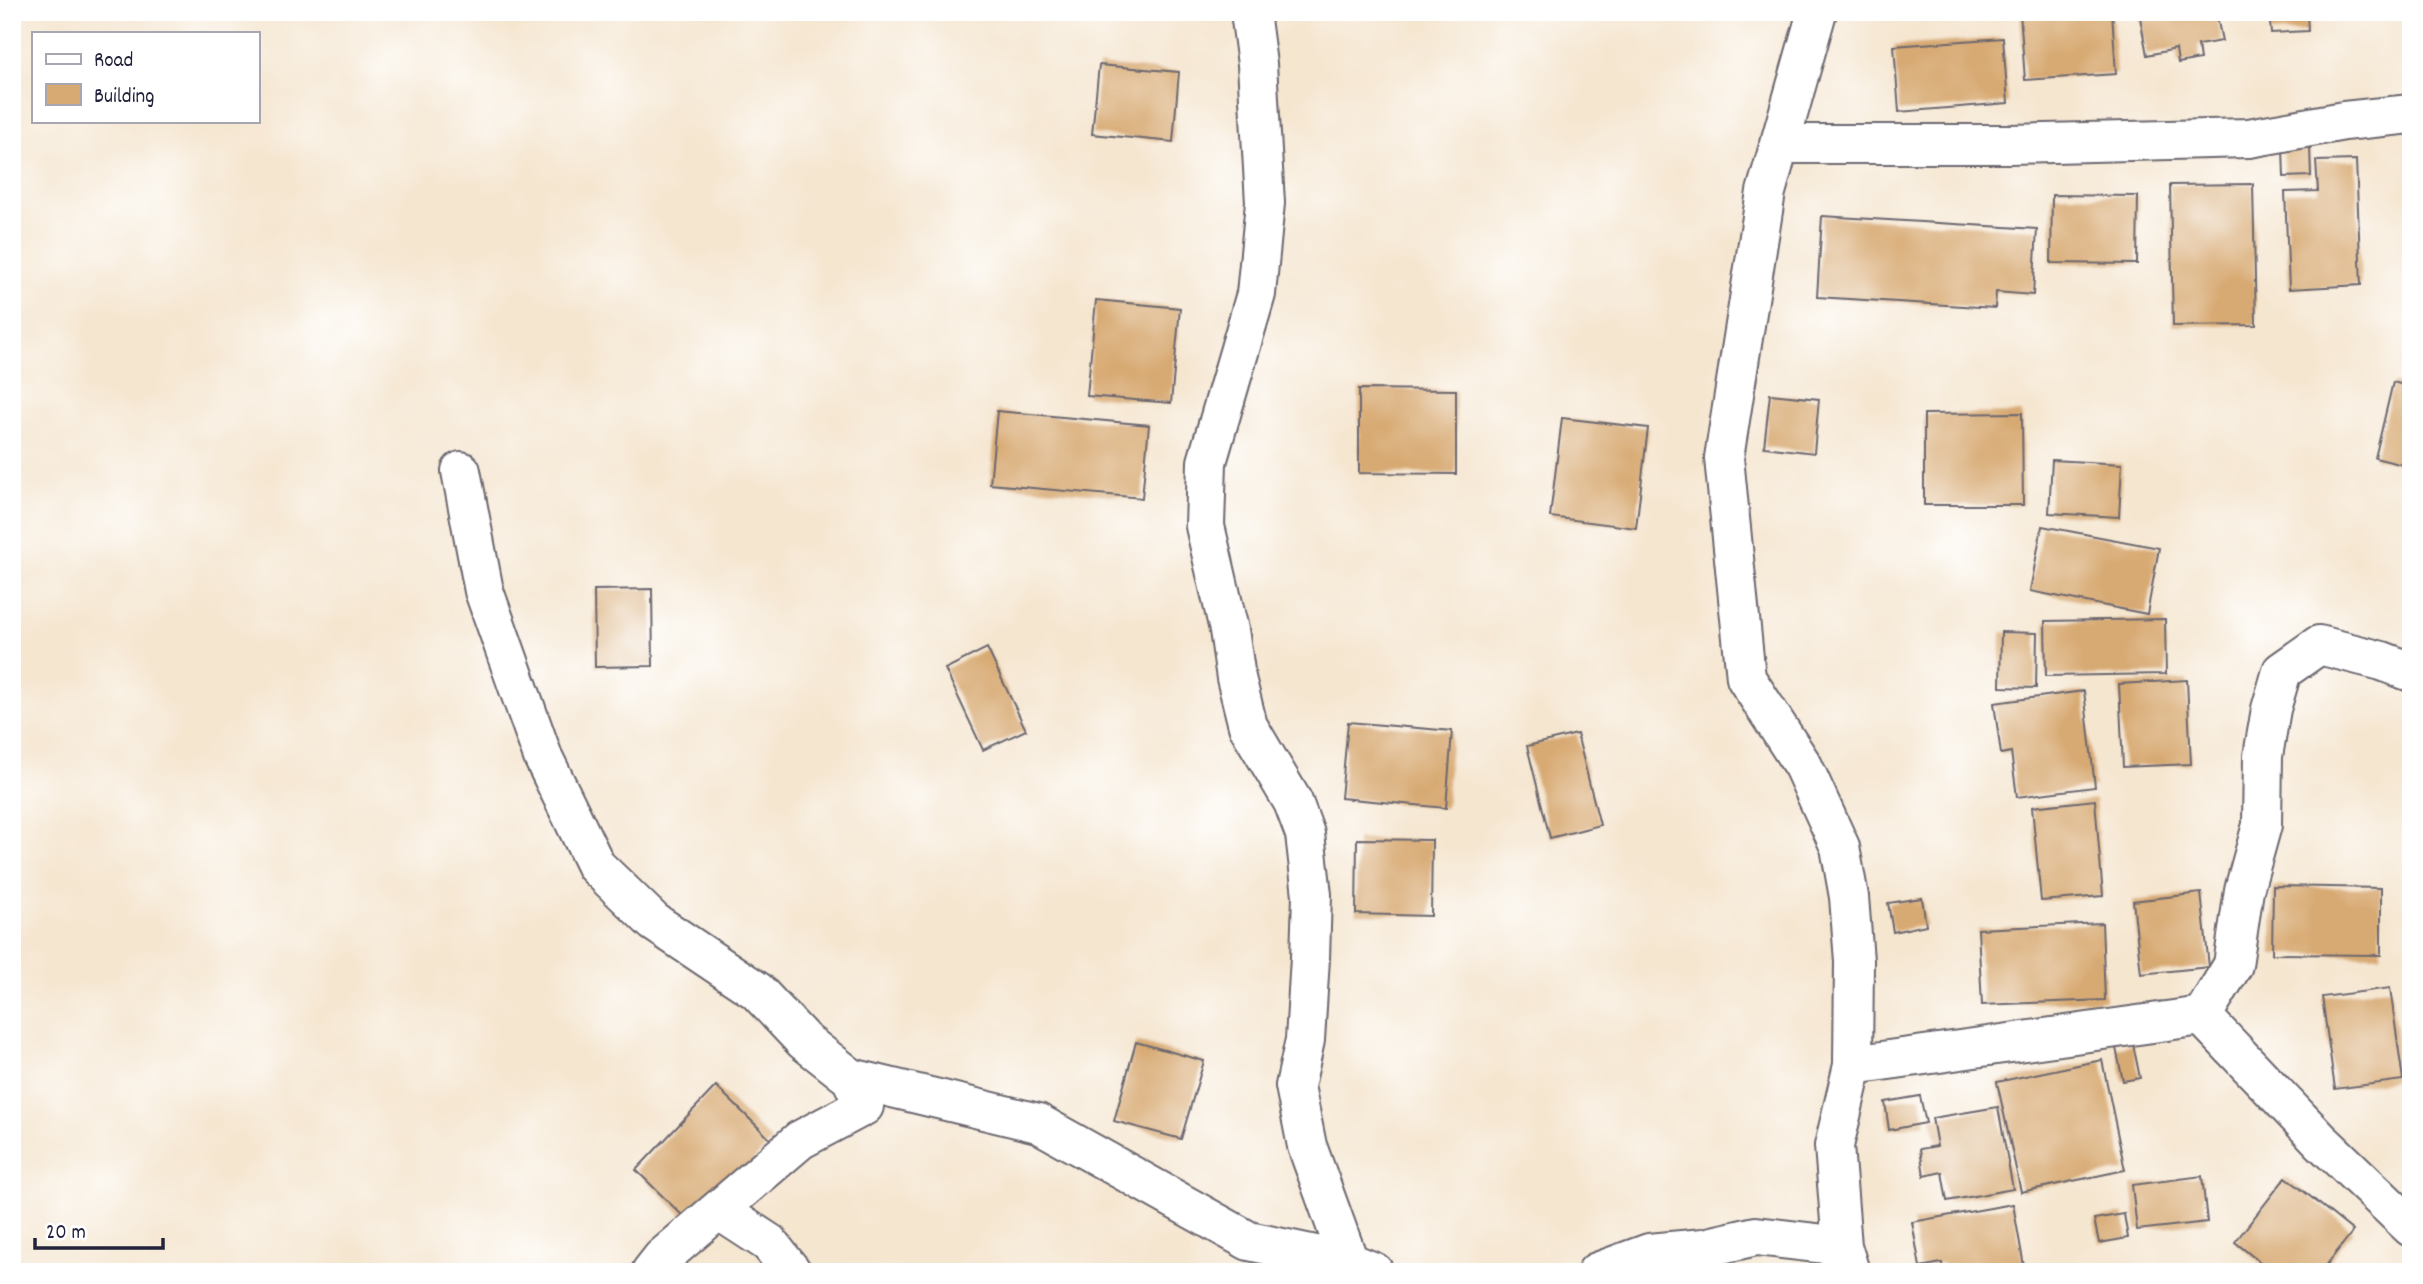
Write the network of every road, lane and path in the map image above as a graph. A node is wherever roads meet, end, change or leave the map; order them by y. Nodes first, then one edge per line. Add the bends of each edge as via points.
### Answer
1 (1250, 12) edge
2 (1817, 12) edge
3 (2411, 114) edge
4 (1779, 144) junction
5 (461, 471) dead end
6 (2411, 672) edge
7 (2202, 1016) junction
8 (1853, 1065) junction
9 (851, 1078) junction
10 (720, 1211) junction
11 (2411, 1227) edge
12 (1846, 1259) edge
13 (1361, 1267) edge
14 (650, 1272) edge
15 (792, 1272) edge
16 (1597, 1272) edge

1 - 13 street via 1265,203 1256,294 1207,462 1205,526 1248,726 1293,802 1305,834 1312,895 1311,958 1305,1040 1295,1086 1307,1146
2 - 4 street
3 - 4 street via 2249,138
4 - 8 street via 1766,192 1724,458 1746,678 1803,766 1840,848 1854,961
5 - 9 street via 484,592 543,757 596,866 654,922 757,991 804,1041
6 - 7 street via 2319,645 2282,671 2263,756 2262,825 2244,890 2233,965
7 - 8 street
7 - 11 street
8 - 12 street via 1834,1146
9 - 10 street via 864,1106 800,1140
9 - 13 street via 1038,1123 1249,1241
10 - 14 street
10 - 15 street via 769,1243
12 - 16 street via 1756,1236 1704,1248 1649,1253

